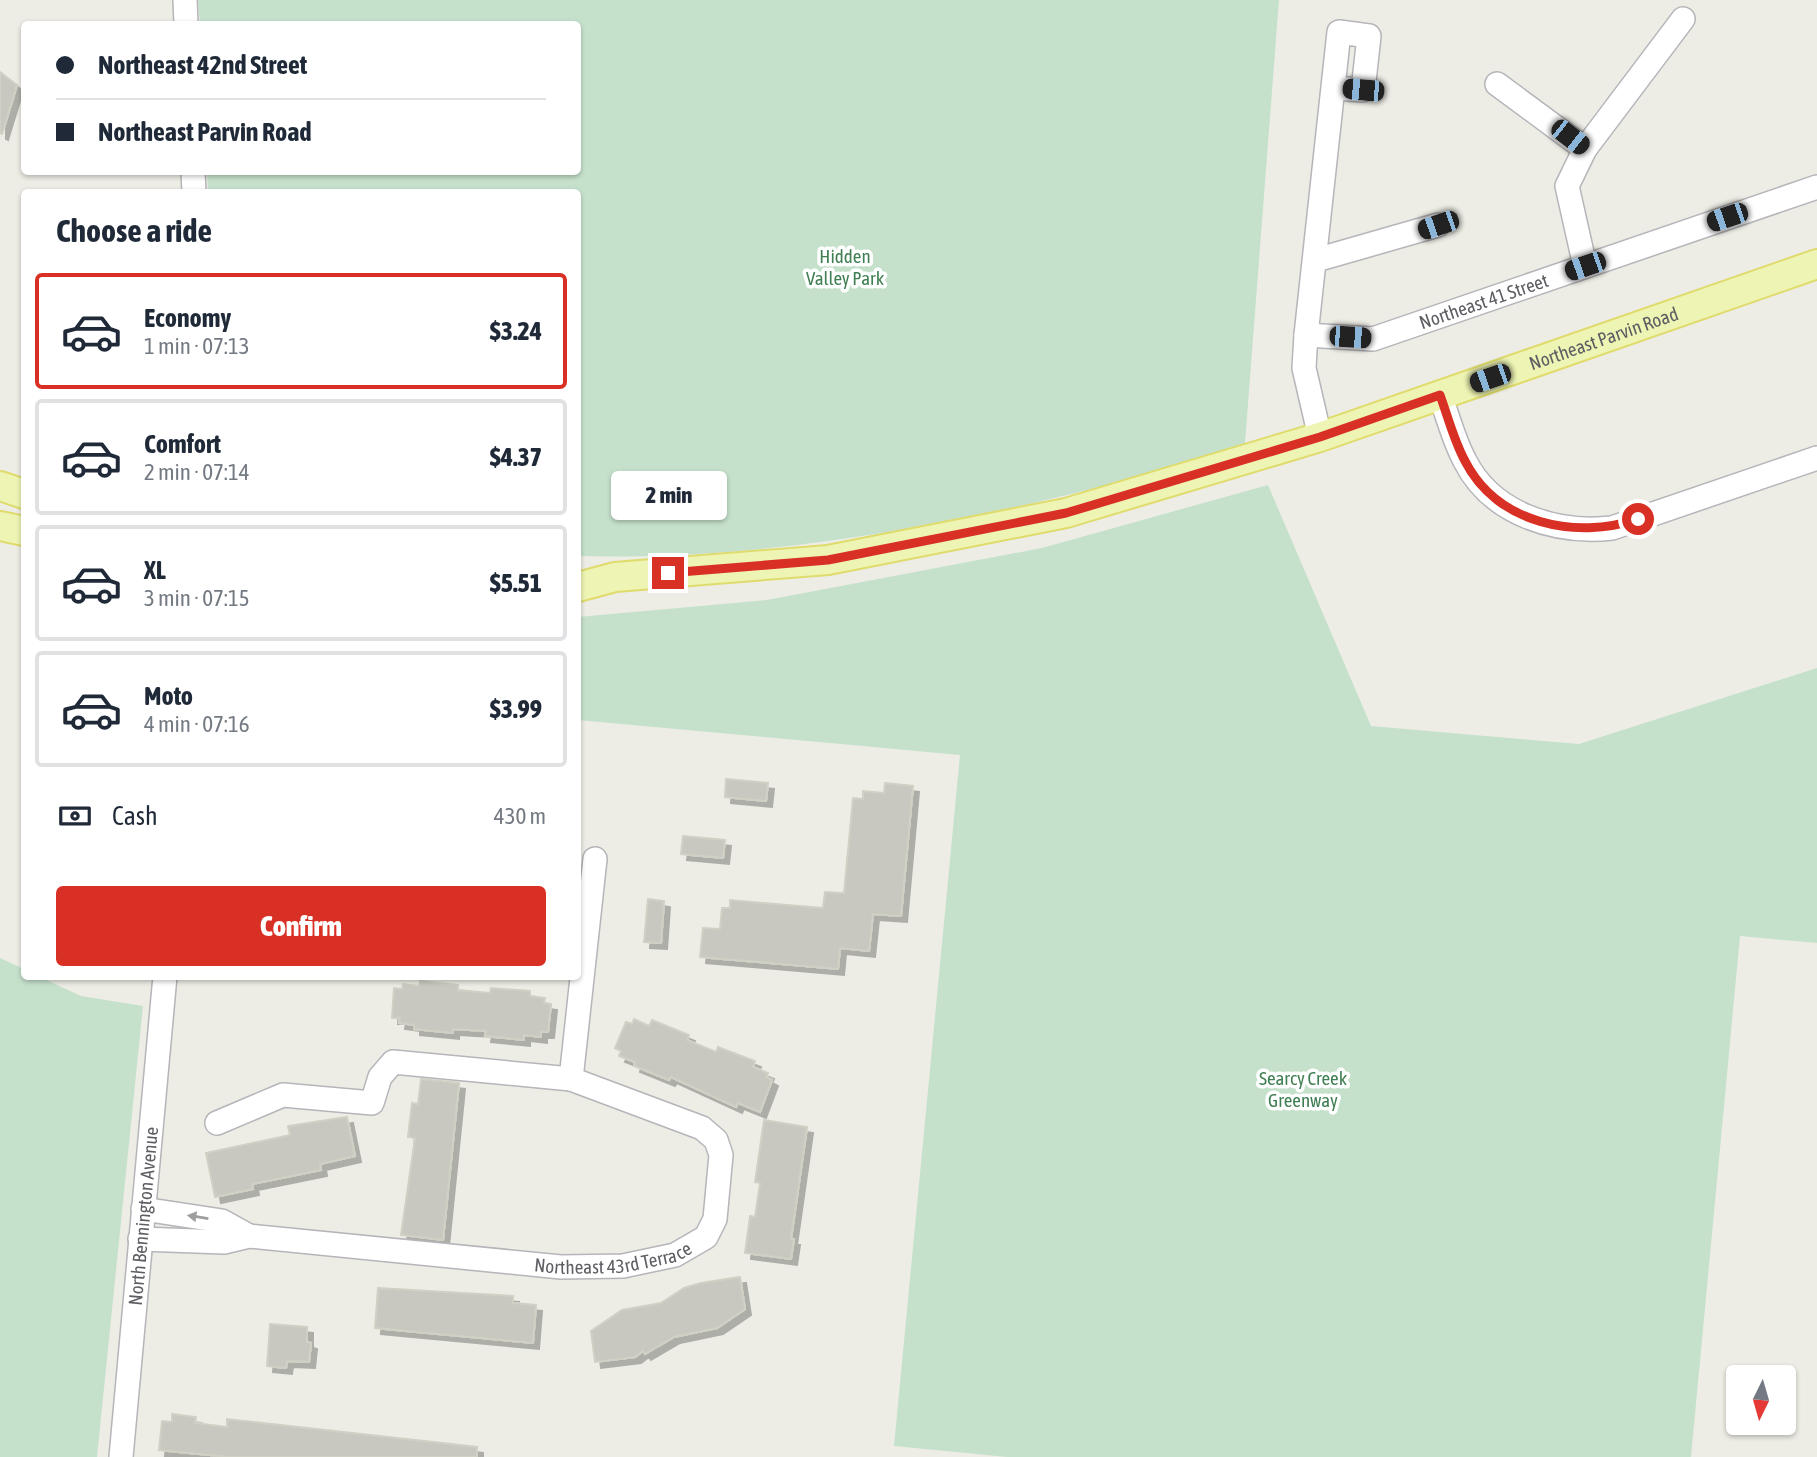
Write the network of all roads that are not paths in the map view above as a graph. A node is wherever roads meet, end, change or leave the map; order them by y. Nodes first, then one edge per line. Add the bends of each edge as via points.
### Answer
1 (185, 0) edge
2 (1683, 19) dead end
3 (187, 21) edge
4 (1497, 84) dead end
5 (1333, 88) dead end
6 (1585, 149) junction
7 (1817, 187) edge
8 (1438, 225) dead end
9 (1316, 260) junction
10 (1817, 264) edge
11 (1585, 266) junction
12 (1306, 335) junction
13 (1440, 395) junction
14 (1320, 437) junction
15 (1817, 458) edge
16 (0, 486) edge
17 (21, 493) edge
18 (0, 526) edge
19 (21, 530) edge
20 (581, 570) edge
21 (615, 577) junction
22 (581, 586) edge
23 (595, 859) dead end
24 (583, 922) edge
25 (581, 946) edge
26 (165, 980) edge
27 (578, 980) edge
28 (570, 1079) junction
29 (217, 1123) dead end
30 (143, 1209) junction
31 (249, 1236) junction
32 (140, 1238) junction
33 (121, 1457) edge

1 - 3 street
2 - 6 street
4 - 6 street
5 - 9 street
6 - 11 street via 1567,186
7 - 11 street, Northeast 41 Street
8 - 9 street
9 - 12 street
10 - 13 main road, Northeast Parvin Road
11 - 12 street, Northeast 41 Street via 1373,339
12 - 14 street via 1304,368
13 - 14 main road, Northeast Parvin Road
13 - 15 street via 1465,461 1479,483 1510,509 1558,528 1612,528
14 - 21 main road, Northeast Parvin Road via 1040,519 828,560
16 - 17 main road
18 - 19 main road
20 - 21 main road, Northeast Parvin Road
21 - 22 main road, Northeast Parvin Road
23 - 24 street
24 - 25 street
26 - 30 street, North Bennington Avenue
27 - 28 street
28 - 29 street, Northeast 43rd Terrace via 393,1062 380,1077 372,1102 283,1095
28 - 31 street, Northeast 43rd Terrace via 702,1128 716,1140 721,1155 715,1219 706,1237 675,1255 623,1266 561,1267
31 -> 30 street, Northeast 43rd Terrace via 222,1221
30 - 32 street, North Bennington Avenue
31 - 32 street, Northeast 43rd Terrace via 223,1242
32 - 33 street, North Bennington Avenue

